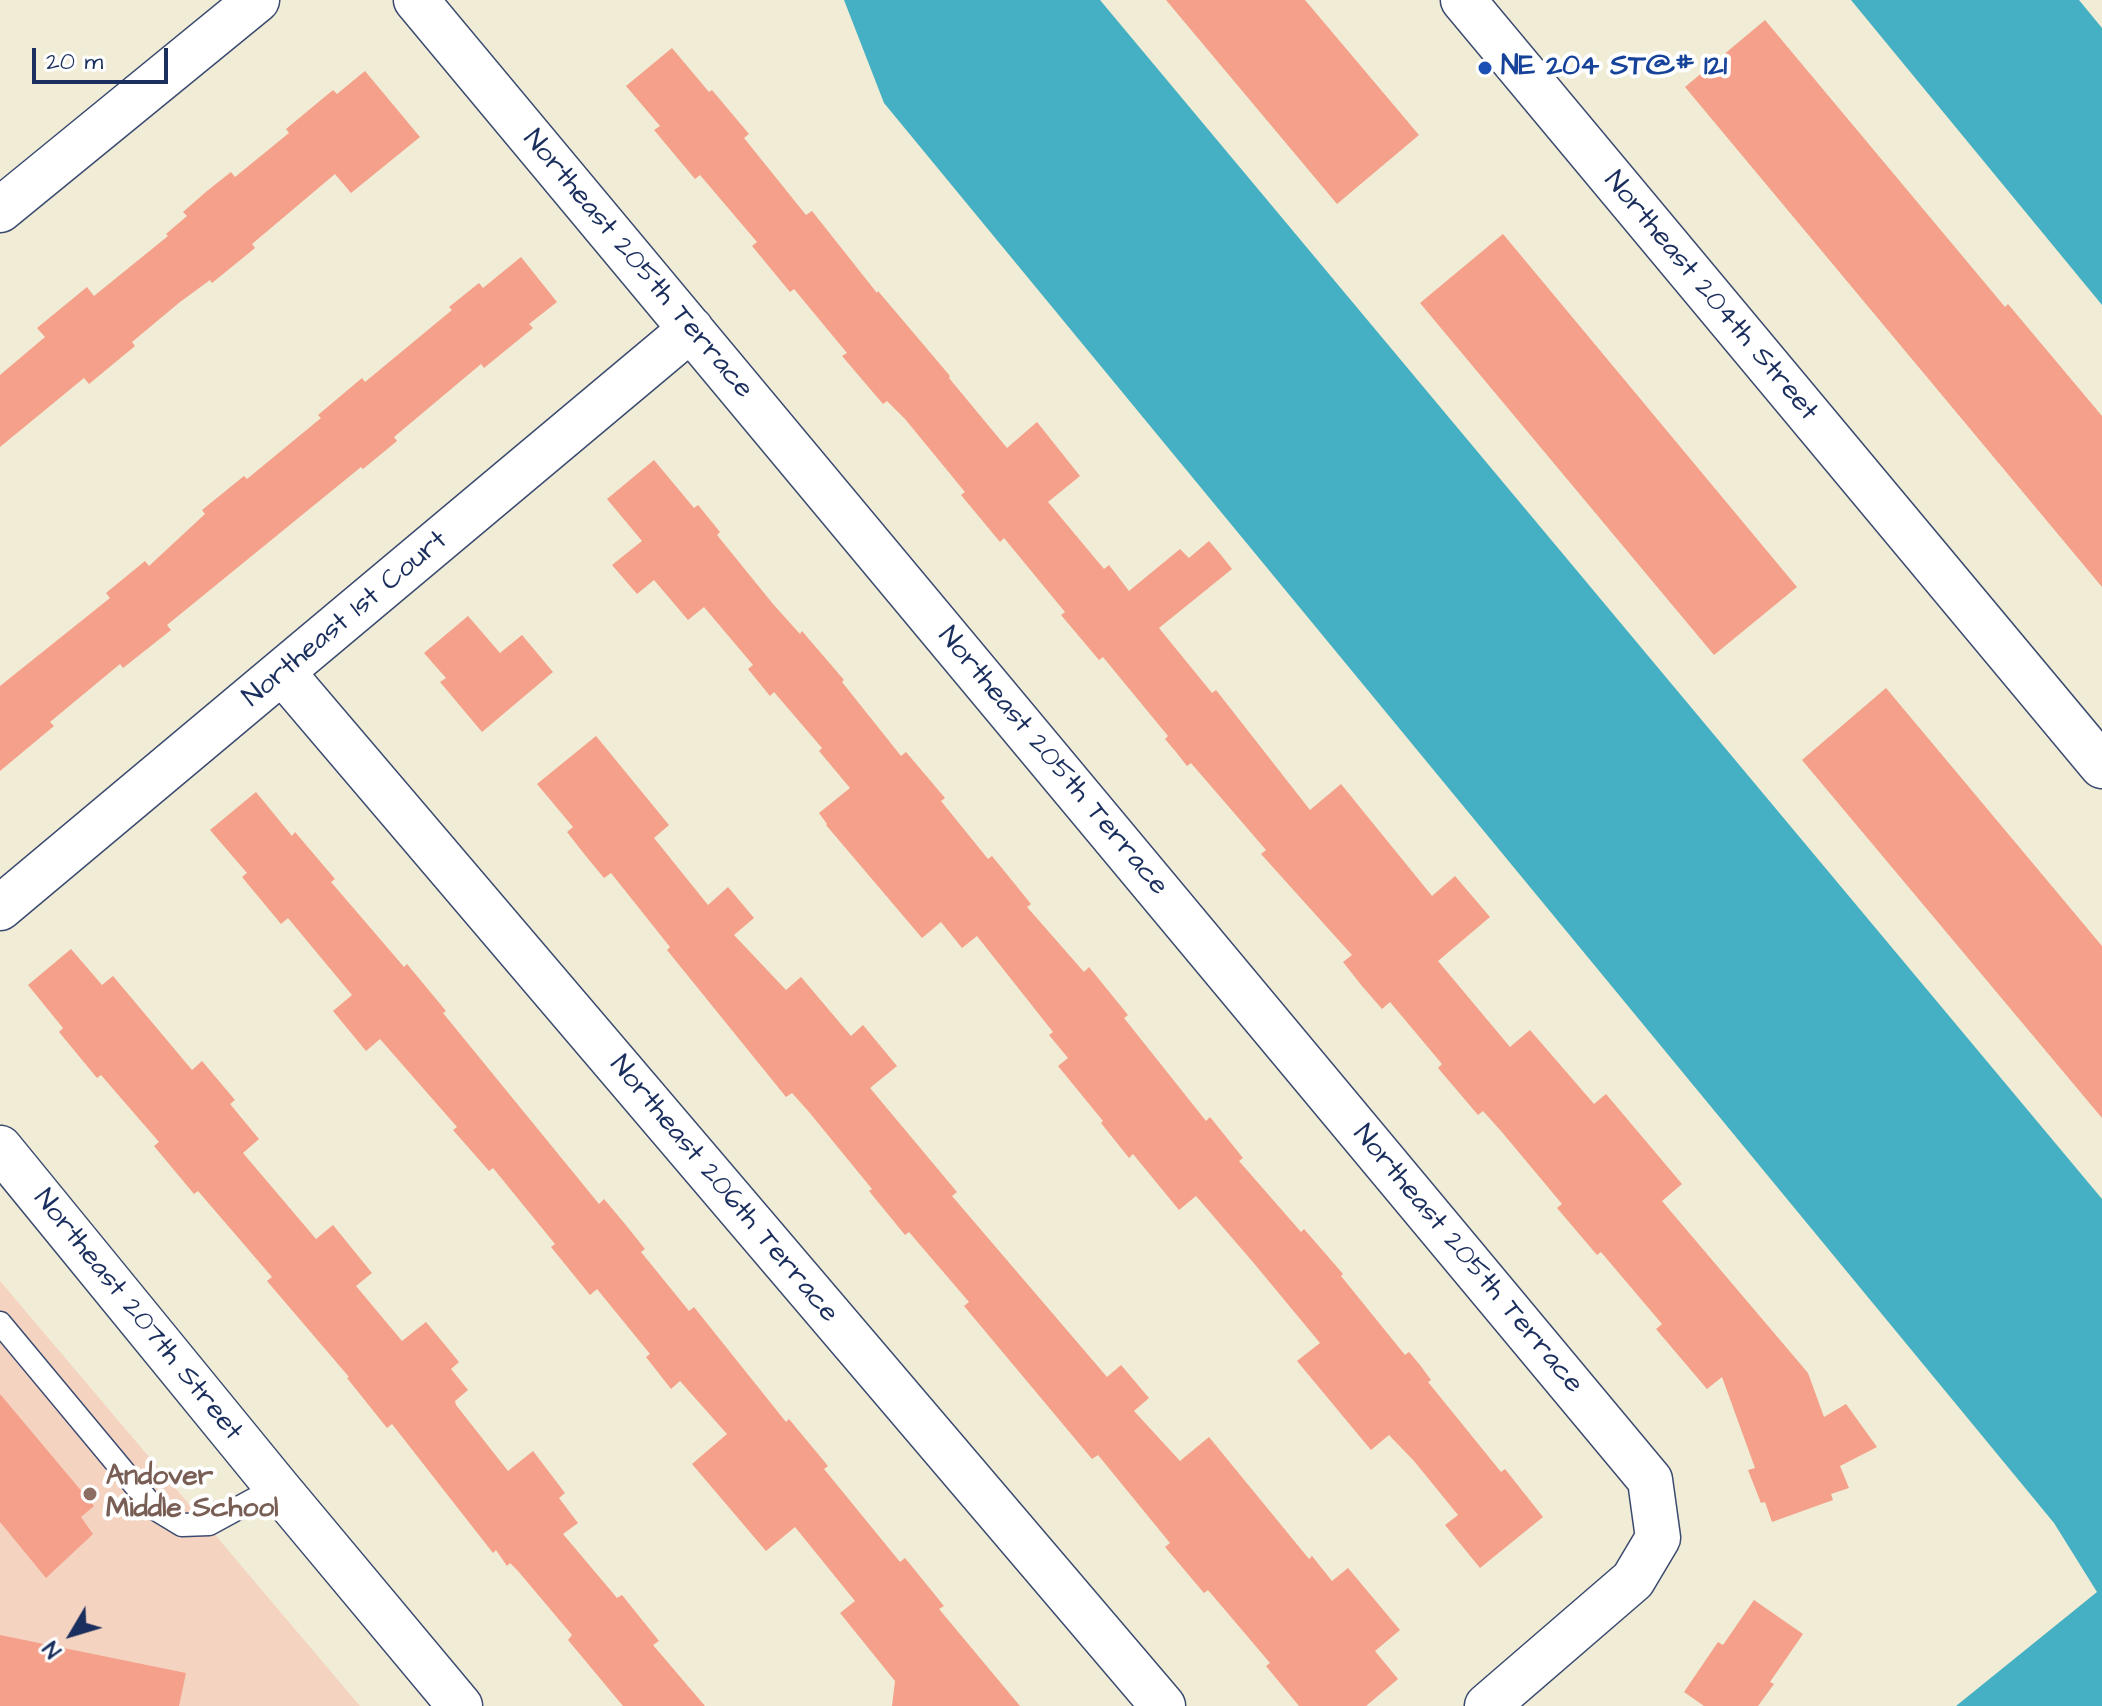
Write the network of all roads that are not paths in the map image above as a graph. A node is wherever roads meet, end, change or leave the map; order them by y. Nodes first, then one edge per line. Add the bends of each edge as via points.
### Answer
1 (257, 0) edge
2 (416, 0) edge
3 (1463, 0) edge
4 (0, 210) edge
5 (691, 329) junction
6 (283, 673) junction
7 (2102, 766) edge
8 (0, 908) edge
9 (0, 1148) edge
10 (0, 1323) edge
11 (277, 1487) junction
12 (460, 1706) edge
13 (1163, 1706) edge
14 (1487, 1706) edge

1 - 4 street
2 - 5 street, Northeast 205th Terrace
3 - 7 street, Northeast 204th Street
5 - 6 street, Northeast 1st Court
5 - 14 street, Northeast 205th Terrace via 1650,1480 1658,1538 1633,1580
6 - 8 street, Northeast 1st Court
6 - 13 street, Northeast 206th Terrace
9 - 11 street, Northeast 207th Street
10 - 11 lane via 154,1508 182,1525 209,1524
11 - 12 street, Northeast 207th Street

